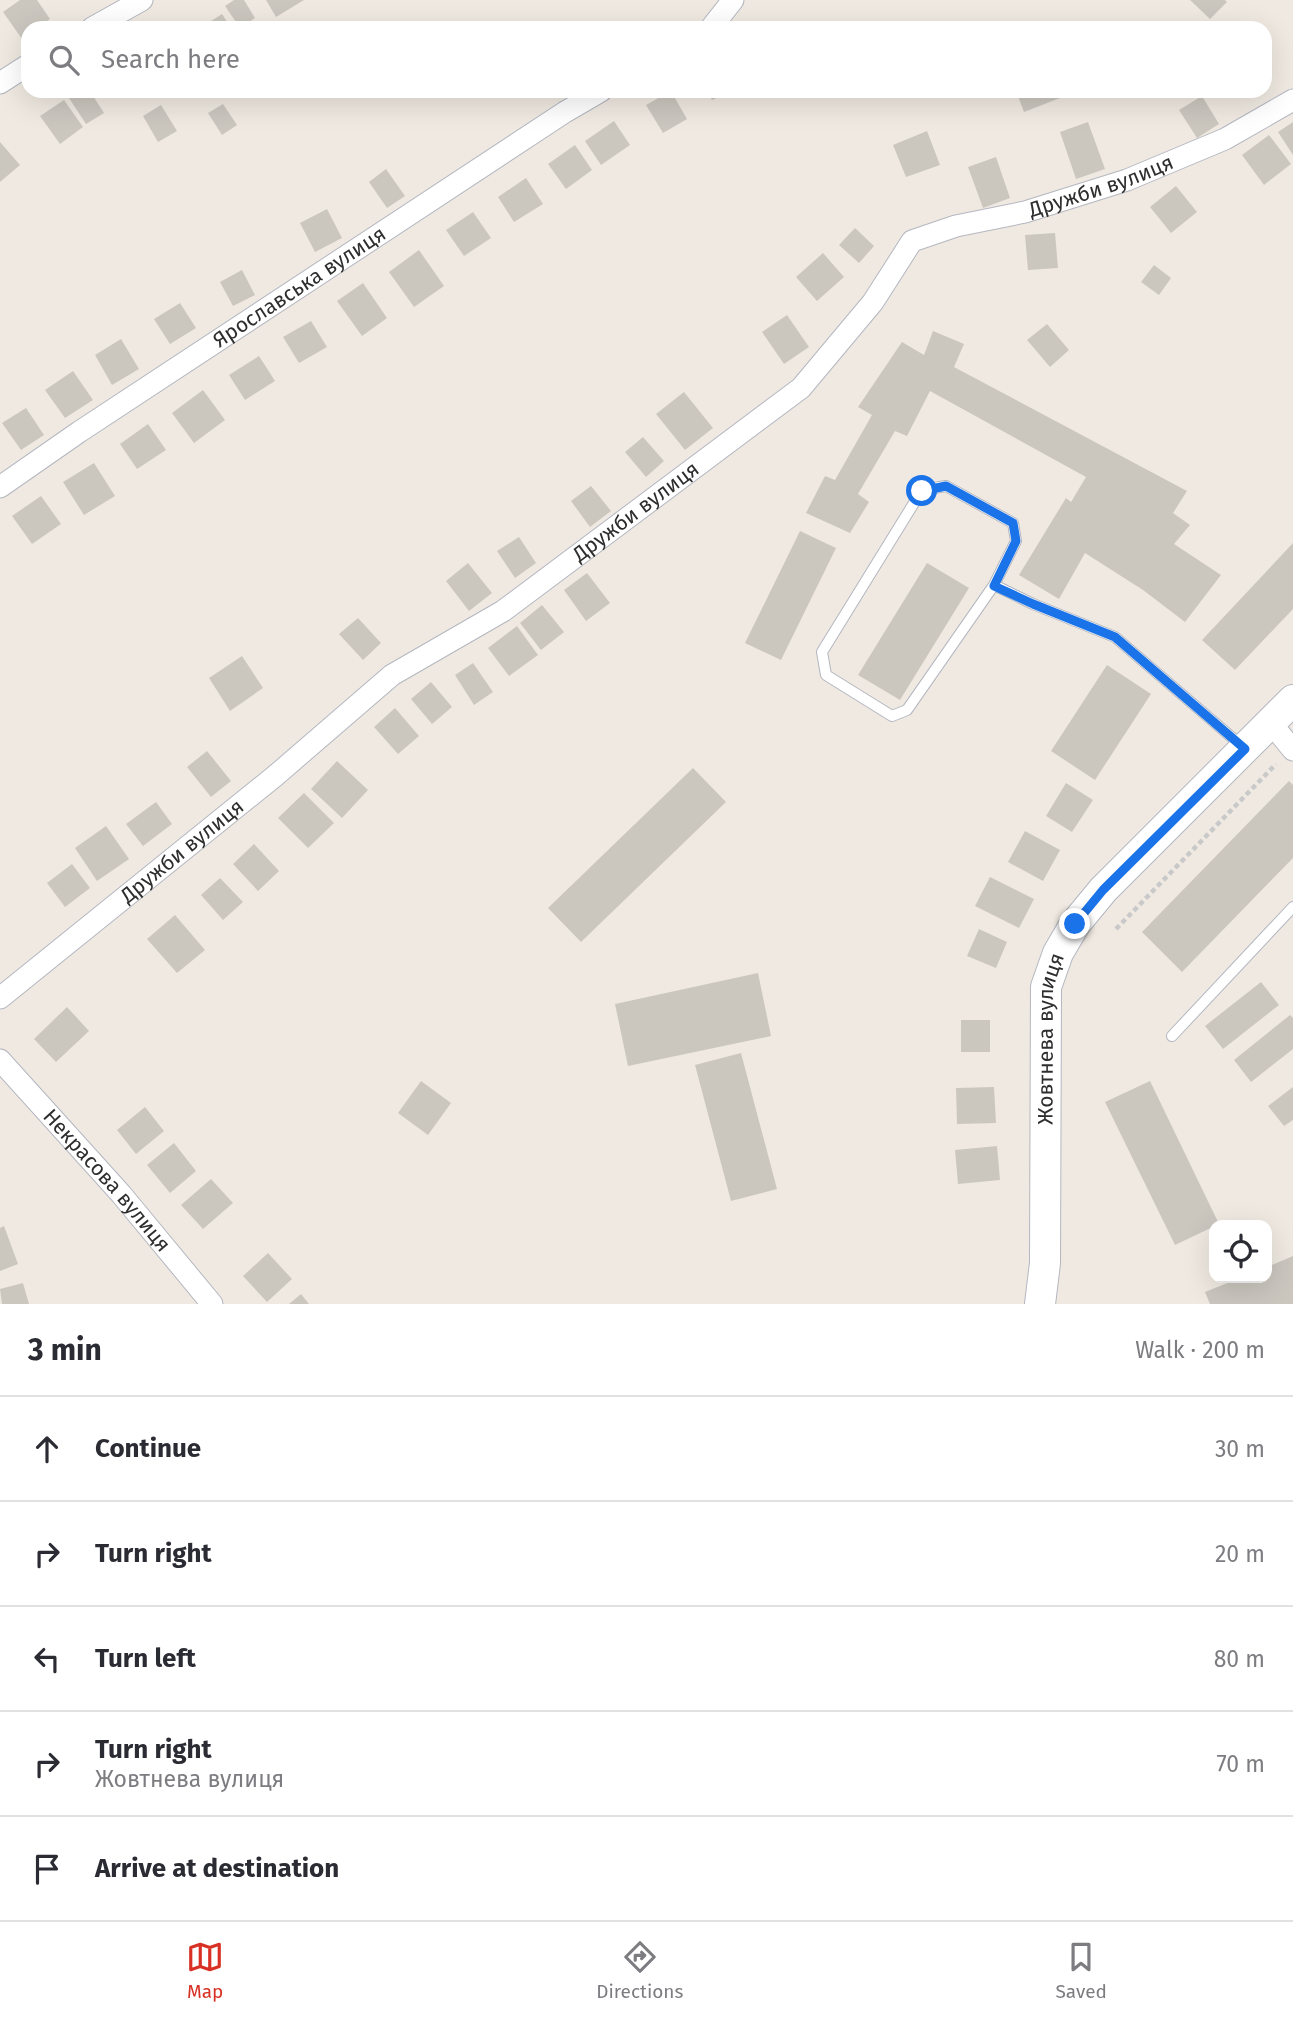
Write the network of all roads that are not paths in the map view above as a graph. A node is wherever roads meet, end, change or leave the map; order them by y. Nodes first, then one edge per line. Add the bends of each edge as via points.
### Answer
1 (142, 0) edge
2 (733, 0) edge
3 (104, 21) edge
4 (716, 21) edge
5 (21, 70) edge
6 (0, 83) edge
7 (589, 98) edge
8 (1293, 100) edge
9 (0, 487) edge
10 (994, 586) junction
11 (1293, 700) edge
12 (1272, 723) junction
13 (1245, 749) junction
14 (1292, 749) edge
15 (1293, 907) edge
16 (0, 998) edge
17 (1172, 1036) dead end
18 (0, 1060) edge
19 (212, 1304) edge
20 (1040, 1304) edge

1 - 3 street
2 - 4 street
5 - 6 street
7 - 9 street, Ярославська вулиця
8 - 16 street, Дружби вулиця via 1225,139 1128,180 912,241 873,302 801,387 503,611 392,675 275,776
10 - 10 lane via 1016,541 1013,523 946,486 922,491 821,652 827,676 892,716 907,710
10 - 13 lane via 1115,637
11 - 12 main road, Жовтнева вулиця
12 - 13 main road, Жовтнева вулиця
12 - 14 street
13 - 20 main road, Жовтнева вулиця via 1103,890 1058,953 1046,987 1045,1263
15 - 17 lane
18 - 19 street, Некрасова вулиця

